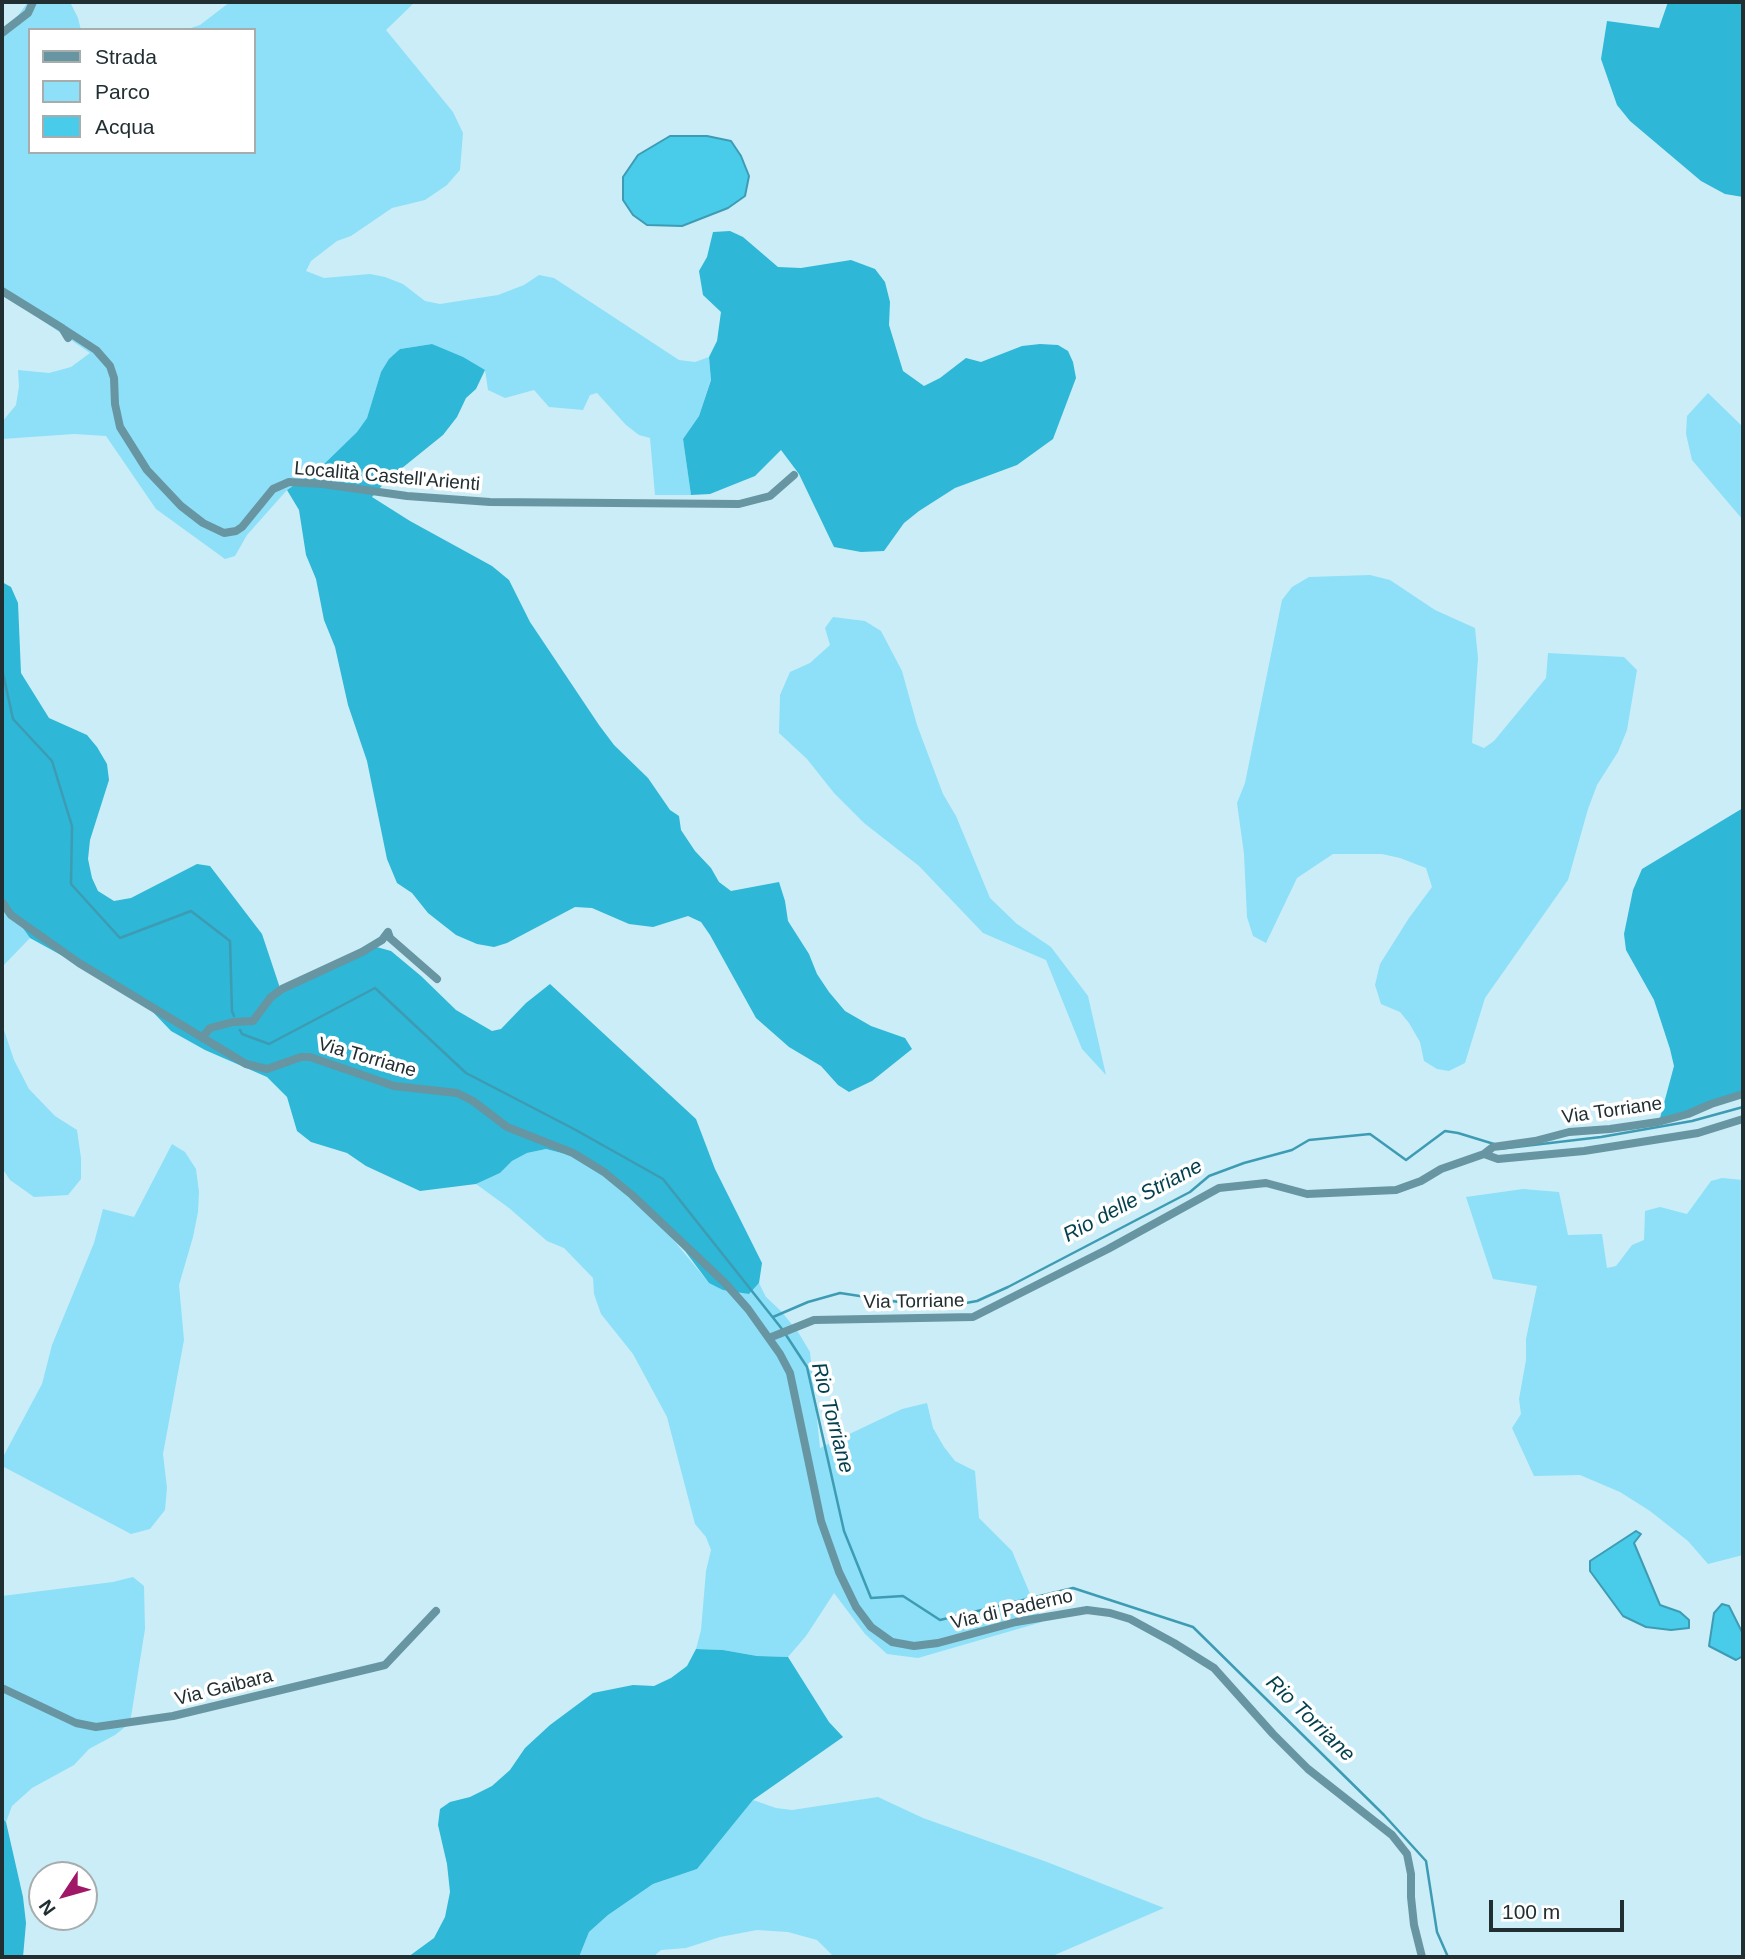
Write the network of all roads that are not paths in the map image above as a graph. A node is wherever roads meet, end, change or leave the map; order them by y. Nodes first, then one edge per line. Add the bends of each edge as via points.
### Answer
1 (33, 2) edge
2 (2, 33) edge
3 (2, 291) edge
4 (62, 328) junction
5 (68, 338) dead end
6 (794, 475) dead end
7 (2, 902) edge
8 (437, 979) dead end
9 (202, 1038) junction
10 (1743, 1094) edge
11 (1743, 1119) edge
12 (1484, 1154) junction
13 (774, 1336) junction
14 (790, 1373) joint
15 (436, 1611) dead end
16 (2, 1688) edge
17 (1422, 1957) edge

1 - 2 street via 28,13
3 - 4 street
4 - 5 street
4 - 6 street, Località Castell'Arienti via 96,350 110,366 120,427 146,470 181,506 224,533 242,527 273,489 289,482 490,502 729,504 770,496
7 - 9 street, Via Torriane via 12,915 79,963
8 - 9 street via 388,932 362,952 282,989 256,1018 210,1028
9 - 13 street, Via Torriane via 256,1068 310,1057 402,1088 457,1093 507,1127 573,1153 623,1187
10 - 12 street, Via Torriane via 1658,1122 1569,1132 1497,1146
11 - 12 street, Via Torriane via 1698,1133 1584,1152 1498,1159
12 - 13 street, Via Torriane via 1396,1190 1307,1194 1266,1183 1219,1188 974,1317 814,1320
13 - 14 street, Via Torriane
14 - 17 street, Via di Paderno via 821,1521 839,1573 871,1627 892,1642 914,1646 1087,1610 1130,1619 1174,1643 1214,1668 1308,1769 1392,1835 1407,1854
15 - 16 street, Via Gaibara via 385,1665 173,1716 96,1727 76,1723

